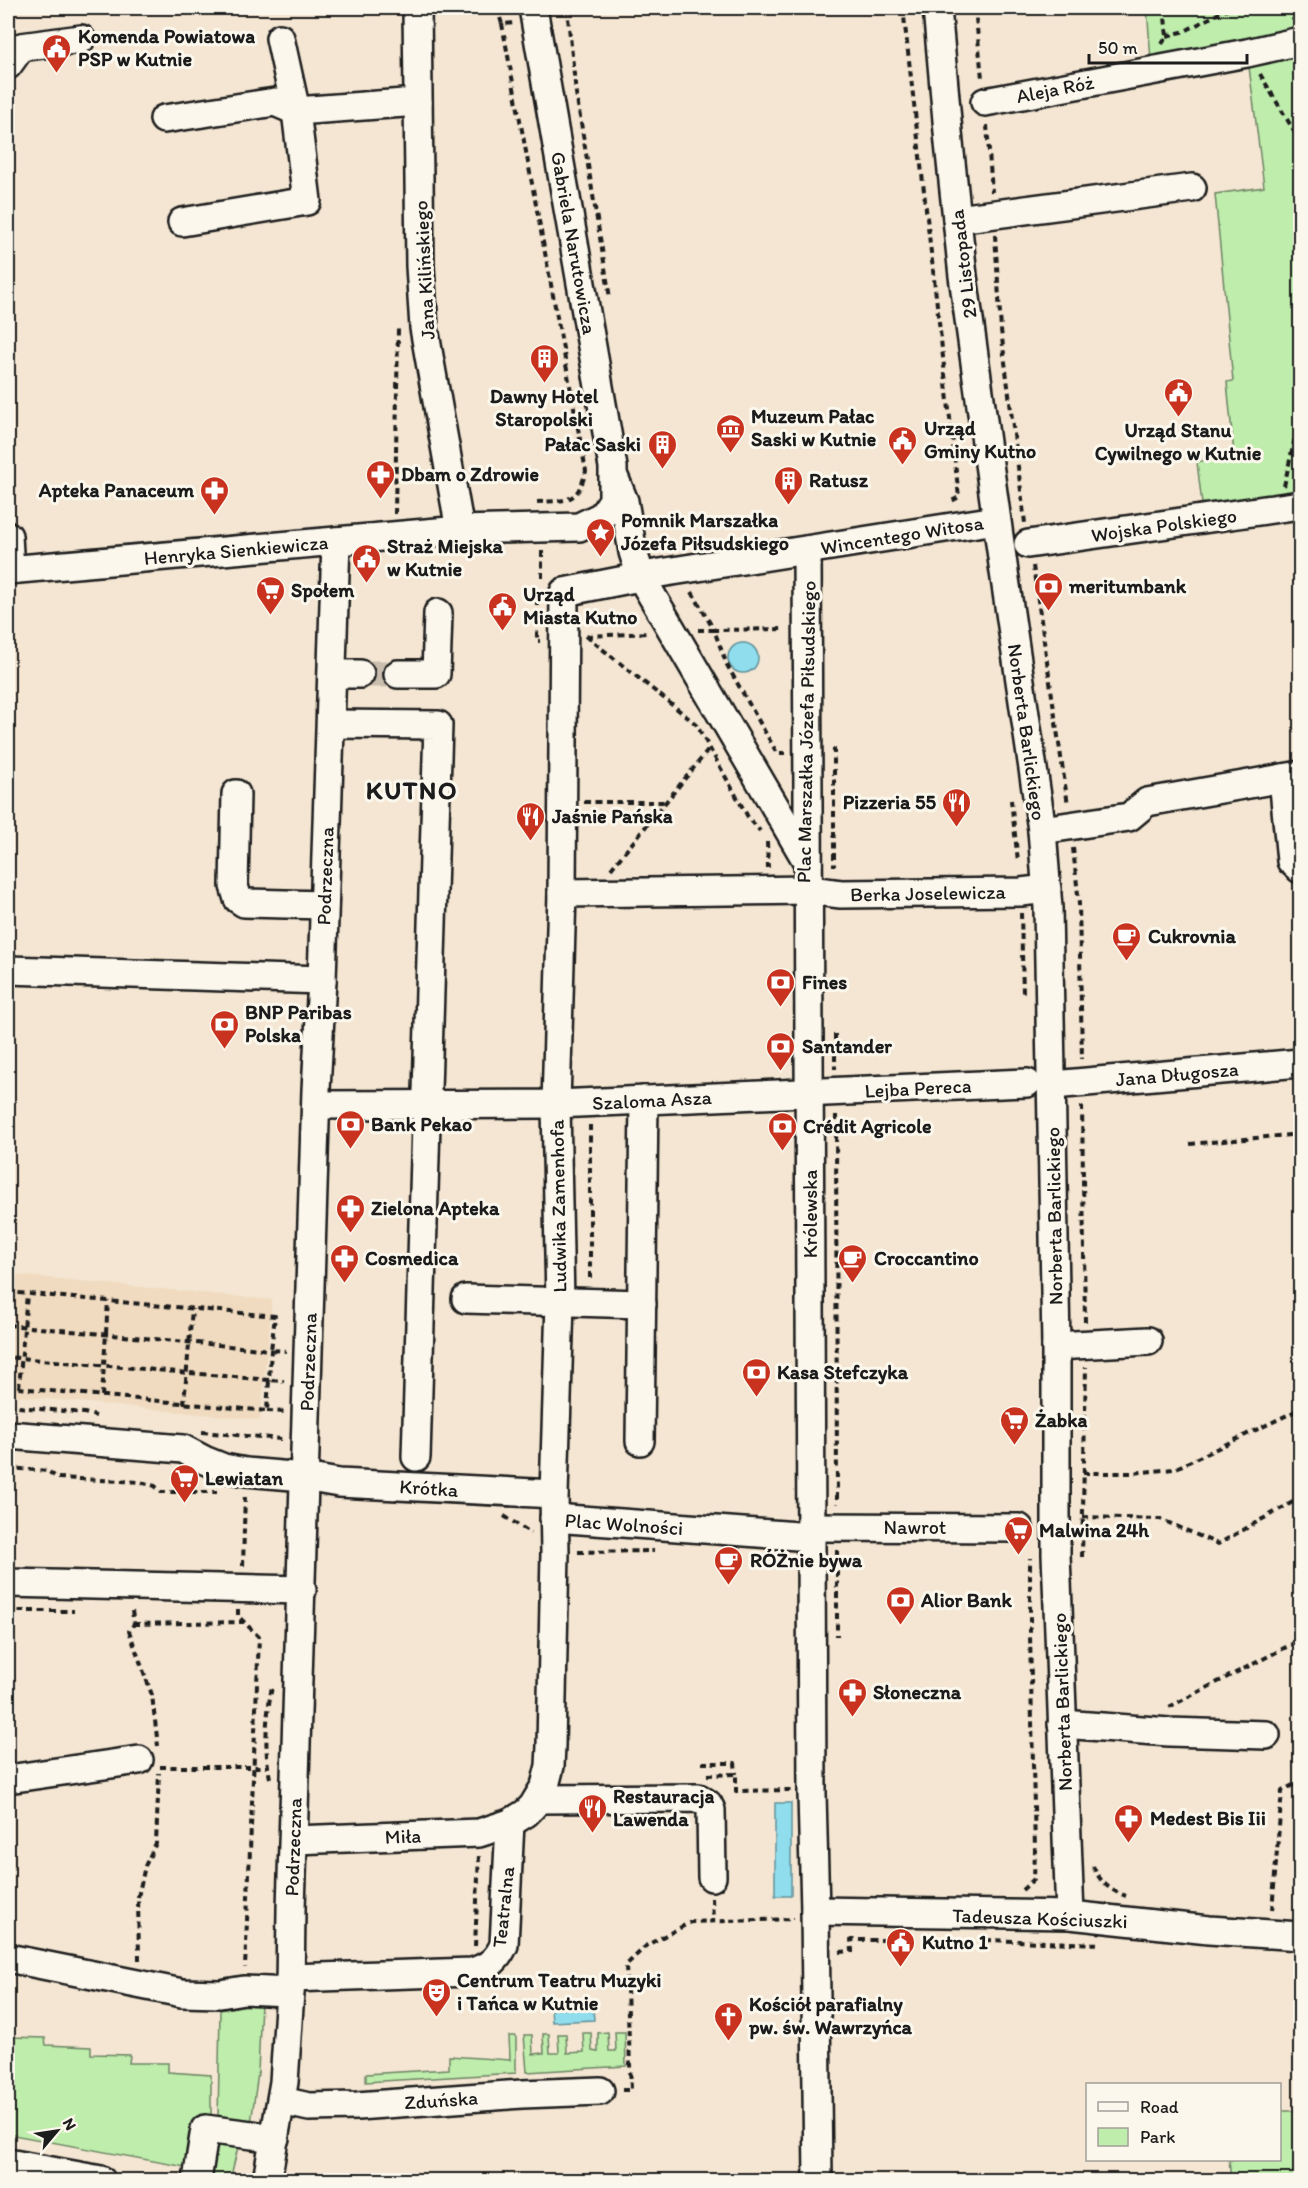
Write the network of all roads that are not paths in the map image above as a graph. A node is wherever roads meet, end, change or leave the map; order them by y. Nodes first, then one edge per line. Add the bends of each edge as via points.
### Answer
1 (417, 8) edge
2 (533, 8) edge
3 (937, 8) edge
4 (1297, 30) edge
5 (280, 38) dead end
6 (81, 39) dead end
7 (8, 65) edge
8 (418, 102) junction
9 (985, 102) road end
10 (296, 111) junction
11 (164, 119) dead end
12 (1192, 188) dead end
13 (957, 219) junction
14 (182, 222) dead end
15 (614, 478) junction
16 (1290, 507) edge
17 (996, 520) junction
18 (460, 530) junction
19 (8, 536) edge
20 (336, 541) junction
21 (807, 550) junction
22 (1031, 555) road end
23 (9, 570) edge
24 (642, 577) junction
25 (438, 613) dead end
26 (333, 674) junction
27 (360, 674) tunnel mouth
28 (398, 674) tunnel mouth
29 (331, 724) junction
30 (1292, 776) edge
31 (236, 794) dead end
32 (1042, 830) junction
33 (1300, 869) edge
34 (809, 877) junction
35 (1047, 889) junction
36 (562, 893) junction
37 (324, 905) junction
38 (8, 970) edge
39 (322, 980) junction
40 (1300, 1063) edge
41 (1040, 1084) junction
42 (809, 1093) junction
43 (644, 1100) junction
44 (556, 1104) junction
45 (316, 1105) junction
46 (425, 1105) junction
47 (466, 1299) dead end
48 (560, 1302) junction
49 (642, 1304) junction
50 (1148, 1341) dead end
51 (1056, 1346) junction
52 (8, 1435) edge
53 (640, 1442) dead end
54 (416, 1457) dead end
55 (304, 1477) junction
56 (554, 1506) junction
57 (1019, 1527) dead end
58 (820, 1530) junction
59 (8, 1583) edge
60 (302, 1590) junction
61 (1062, 1724) junction
62 (1266, 1735) dead end
63 (149, 1764) road end
64 (8, 1779) edge
65 (538, 1799) junction
66 (510, 1823) junction
67 (294, 1840) junction
68 (712, 1877) dead end
69 (806, 1915) junction
70 (1070, 1915) junction
71 (1300, 1936) edge
72 (8, 1958) edge
73 (290, 1985) junction
74 (600, 2091) road end
75 (282, 2101) junction
76 (275, 2138) junction
77 (8, 2163) edge
78 (101, 2181) edge
79 (197, 2181) edge
80 (267, 2181) edge
81 (818, 2181) edge

1 - 8 street, Jana Kilińskiego
2 - 15 street, Gabriela Narutowicza
3 - 13 street, 29 Listopada
4 - 9 street, Aleja Róż via 1247,53
5 - 10 street
6 - 7 street via 21,47
8 - 10 street
8 - 18 street, Jana Kilińskiego via 424,328
10 - 11 street via 274,102
10 - 14 street via 307,201
12 - 13 street
13 - 17 street, 29 Listopada
15 - 18 street, Henryka Sienkiewicza via 613,500 602,516 579,527
15 - 24 street via 624,501
16 - 22 street, Wojska Polskiego
17 - 21 street, Wincentego Witosa
17 - 32 street, Norberta Barlickiego
18 - 20 street, Henryka Sienkiewicza
19 - 23 street
20 - 23 street, Henryka Sienkiewicza
20 - 26 street, Podrzeczna
21 - 24 street, Plac Marszałka Józefa Piłsudskiego
21 - 34 street, Plac Marszałka Józefa Piłsudskiego
24 - 34 street
24 - 36 street, Plac Marszałka Józefa Piłsudskiego via 564,592
25 - 28 street via 435,674
26 - 27 street
26 - 29 street, Podrzeczna
29 - 37 street, Podrzeczna
29 - 46 street via 438,725
30 - 32 street via 1147,802 1129,817
30 - 33 street via 1291,861
31 - 37 street via 234,886 238,899 244,903
32 - 35 street, Norberta Barlickiego
34 - 35 street, Berka Joselewicza via 841,894
34 - 36 street, Plac Marszałka Józefa Piłsudskiego via 769,891
34 - 42 street, Królewska
35 - 41 street, Norberta Barlickiego
36 - 44 street, Ludwika Zamenhofa
37 - 39 street, Podrzeczna
38 - 39 street
39 - 45 street, Podrzeczna
40 - 41 street, Jana Długosza
41 - 42 street, Lejba Pereca
41 - 51 street, Norberta Barlickiego
42 - 43 street, Szaloma Asza
42 - 58 street, Królewska
43 - 44 street, Szaloma Asza
43 - 49 street
44 - 46 street, Szaloma Asza
44 - 48 street, Ludwika Zamenhofa
45 - 46 street, Szaloma Asza
45 - 55 street, Podrzeczna
46 - 54 street
47 - 48 street
48 - 49 street
48 - 56 street, Ludwika Zamenhofa
49 - 53 street
50 - 51 street
51 - 61 street, Norberta Barlickiego via 1055,1509
52 - 55 street, Krótka via 183,1449 224,1468
55 - 56 street, Krótka
55 - 60 street, Podrzeczna
56 - 58 street, Plac Wolności
56 - 65 street, Plac Wolności via 550,1766
57 - 58 street, Nawrot
58 - 69 street
59 - 60 street
60 - 67 street, Podrzeczna
61 - 62 street
61 - 70 street, Norberta Barlickiego
63 - 64 street
65 - 66 street, Miła via 526,1814
65 - 68 street via 699,1798 711,1810
66 - 67 street, Miła via 479,1833
66 - 73 street, Teatralna via 504,1945 498,1958 486,1968
67 - 73 street, Podrzeczna
69 - 70 street, Tadeusza Kościuszki
69 - 81 street
70 - 71 street, Tadeusza Kościuszki
72 - 73 street, Teatralna via 182,1993 219,1994
73 - 75 street, Podrzeczna
74 - 75 street, Zduńska via 357,2106 309,2107
75 - 76 street, Podrzeczna
76 - 79 street via 206,2129
76 - 80 street, Podrzeczna
77 - 78 street

